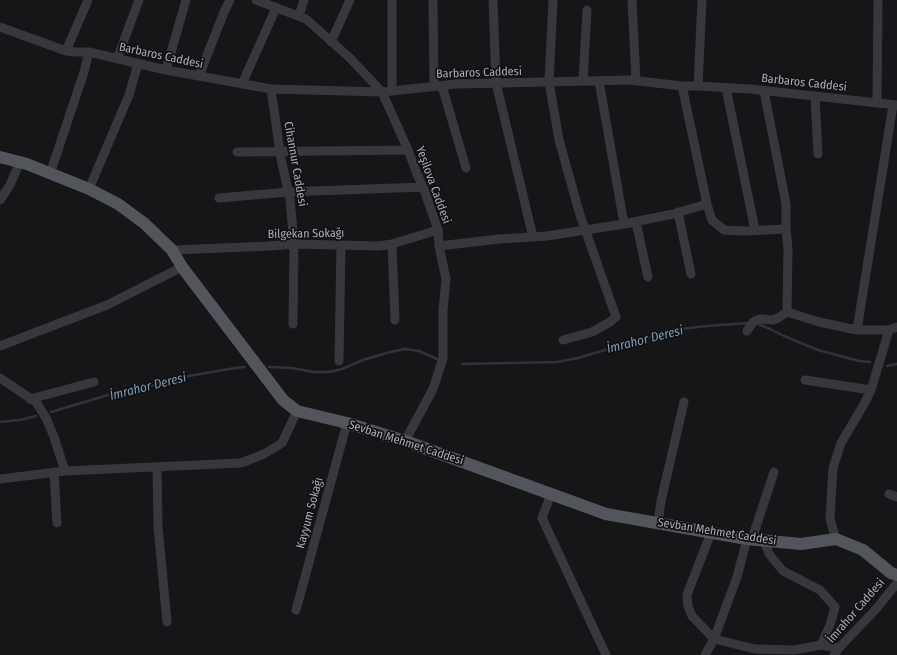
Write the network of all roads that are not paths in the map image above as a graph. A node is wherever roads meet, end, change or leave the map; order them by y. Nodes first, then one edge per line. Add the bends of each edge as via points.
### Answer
1 (88, 0) edge
2 (139, 0) edge
3 (186, 0) edge
4 (230, 0) edge
5 (256, 0) edge
6 (304, 0) edge
7 (350, 0) edge
8 (392, 0) edge
9 (434, 0) edge
10 (493, 0) edge
11 (553, 0) edge
12 (632, 0) edge
13 (702, 0) edge
14 (878, 0) edge
15 (276, 8) junction
16 (587, 10) dead end
17 (299, 16) junction
18 (0, 27) edge
19 (332, 42) junction
20 (66, 51) junction
21 (89, 52) junction
22 (117, 59) junction
23 (138, 64) junction
24 (166, 70) junction
25 (200, 76) junction
26 (599, 81) junction
27 (636, 81) junction
28 (549, 82) junction
29 (582, 82) junction
30 (496, 83) junction
31 (242, 84) junction
32 (438, 86) junction
33 (682, 86) junction
34 (698, 86) junction
35 (726, 88) junction
36 (271, 89) junction
37 (392, 91) junction
38 (764, 91) junction
39 (382, 92) junction
40 (815, 96) junction
41 (877, 103) junction
42 (895, 105) edge
43 (408, 150) junction
44 (280, 151) junction
45 (237, 152) dead end
46 (818, 154) dead end
47 (0, 158) edge
48 (20, 162) junction
49 (466, 168) dead end
50 (50, 174) junction
51 (423, 187) junction
52 (89, 190) junction
53 (288, 192) junction
54 (219, 198) dead end
55 (0, 200) edge
56 (707, 204) junction
57 (678, 212) junction
58 (636, 222) junction
59 (624, 224) junction
60 (786, 229) junction
61 (438, 230) junction
62 (585, 230) junction
63 (755, 230) junction
64 (533, 237) junction
65 (294, 244) junction
66 (392, 244) junction
67 (341, 245) junction
68 (439, 246) junction
69 (172, 250) junction
70 (182, 267) junction
71 (691, 274) dead end
72 (648, 277) dead end
73 (787, 312) junction
74 (395, 320) dead end
75 (294, 324) dead end
76 (750, 326) dead end
77 (893, 328) edge
78 (857, 330) junction
79 (563, 340) dead end
80 (0, 346) edge
81 (340, 361) dead end
82 (0, 378) edge
83 (805, 380) dead end
84 (94, 382) dead end
85 (871, 390) junction
86 (30, 398) junction
87 (684, 402) dead end
88 (297, 411) junction
89 (347, 423) junction
90 (405, 441) junction
91 (157, 467) junction
92 (65, 471) junction
93 (54, 472) junction
94 (774, 472) dead end
95 (0, 480) edge
96 (551, 494) junction
97 (56, 523) dead end
98 (658, 523) junction
99 (711, 533) junction
100 (754, 539) junction
101 (836, 539) junction
102 (897, 575) edge
103 (897, 583) edge
104 (296, 610) dead end
105 (167, 622) dead end
106 (714, 639) junction
107 (821, 645) junction
108 (836, 652) edge
109 (606, 655) edge
110 (705, 655) edge

1 - 20 street
2 - 22 street
3 - 24 street
4 - 25 street
5 - 15 street, Yeşilova Caddesi
6 - 17 street
7 - 19 street
8 - 37 street
9 - 32 street
10 - 30 street
11 - 28 street
12 - 27 street
13 - 34 street
14 - 41 street
15 - 17 street, Yeşilova Caddesi
15 - 31 street
16 - 29 street
17 - 19 street, Yeşilova Caddesi
18 - 20 street, Barbaros Caddesi
19 - 39 street, Yeşilova Caddesi
20 - 21 street, Barbaros Caddesi
21 - 22 street, Barbaros Caddesi
21 - 50 street
22 - 23 street, Barbaros Caddesi
23 - 24 street, Barbaros Caddesi
23 - 52 street via 129,95
24 - 25 street, Barbaros Caddesi
25 - 31 street, Barbaros Caddesi
26 - 27 street, Barbaros Caddesi
26 - 29 street, Barbaros Caddesi
26 - 59 street
27 - 33 street, Barbaros Caddesi
28 - 29 street, Barbaros Caddesi
28 - 30 street, Barbaros Caddesi
28 - 62 street via 559,140
30 - 32 street, Barbaros Caddesi
30 - 64 street
31 - 36 street, Barbaros Caddesi
32 - 37 street, Barbaros Caddesi
32 - 49 street
33 - 34 street, Barbaros Caddesi
33 - 56 street
34 - 35 street, Barbaros Caddesi
35 - 38 street, Barbaros Caddesi
35 - 63 street
36 - 39 street, Barbaros Caddesi
36 - 44 street, Cihannur Caddesi
37 - 39 street, Barbaros Caddesi
38 - 40 street, Barbaros Caddesi
38 - 60 street via 786,204
39 - 43 street, Yeşilova Caddesi
40 - 41 street, Barbaros Caddesi
40 - 46 street
41 - 42 street, Barbaros Caddesi
42 - 78 street
43 - 44 street
43 - 51 street, Yeşilova Caddesi
44 - 45 street
44 - 53 street, Cihannur Caddesi
47 - 48 main road, Sevban Mehmet Caddesi
48 - 50 main road, Sevban Mehmet Caddesi
48 - 55 street
50 - 52 main road, Sevban Mehmet Caddesi
51 - 53 street
51 - 61 street, Yeşilova Caddesi
52 - 69 main road, Sevban Mehmet Caddesi via 118,204 144,223
53 - 54 street
53 - 65 street, Cihannur Caddesi
56 - 57 street
56 - 63 street via 712,220 724,230
57 - 58 street
57 - 71 street
58 - 59 street
58 - 72 street
59 - 62 street
60 - 63 street
60 - 73 street
61 - 66 street, Bilgekan Sokağı
61 - 68 street, Yeşilova Caddesi
62 - 64 street
62 - 79 street via 616,317 592,332
64 - 68 street
65 - 67 street, Bilgekan Sokağı
65 - 69 street, Bilgekan Sokağı
65 - 75 street, Cihannur Caddesi
66 - 67 street, Bilgekan Sokağı
66 - 74 street
67 - 81 street
68 - 90 street, Yeşilova Caddesi via 446,279 442,358 433,390
69 - 70 main road, Sevban Mehmet Caddesi
70 - 80 street via 108,305
70 - 88 main road, Sevban Mehmet Caddesi via 283,400
73 - 76 street via 773,320 760,319
73 - 78 street
77 - 78 street
77 - 85 street
82 - 86 street
83 - 85 street
84 - 86 street
85 - 101 street via 841,442 833,468 830,519
86 - 92 street via 36,402 46,418
87 - 98 street
88 - 89 main road, Sevban Mehmet Caddesi
88 - 91 street via 282,443 264,454 241,463
89 - 90 main road, Sevban Mehmet Caddesi
89 - 104 street, Kayyum Sokağı
90 - 96 main road, Sevban Mehmet Caddesi
91 - 92 street
91 - 105 street via 158,526
92 - 93 street
93 - 95 street
93 - 97 street
94 - 100 street
96 - 98 main road, Sevban Mehmet Caddesi via 606,514
96 - 109 street via 542,518
98 - 99 main road, Sevban Mehmet Caddesi
99 - 100 main road, Sevban Mehmet Caddesi
99 - 106 street via 687,596 692,616
100 - 101 main road, Sevban Mehmet Caddesi via 801,544
100 - 106 street via 736,577
100 - 107 street via 784,571 820,590 835,607
101 - 102 main road via 863,550
103 - 108 street, İmrahor Caddesi
106 - 107 street via 755,649 794,650
106 - 110 street
107 - 108 street

